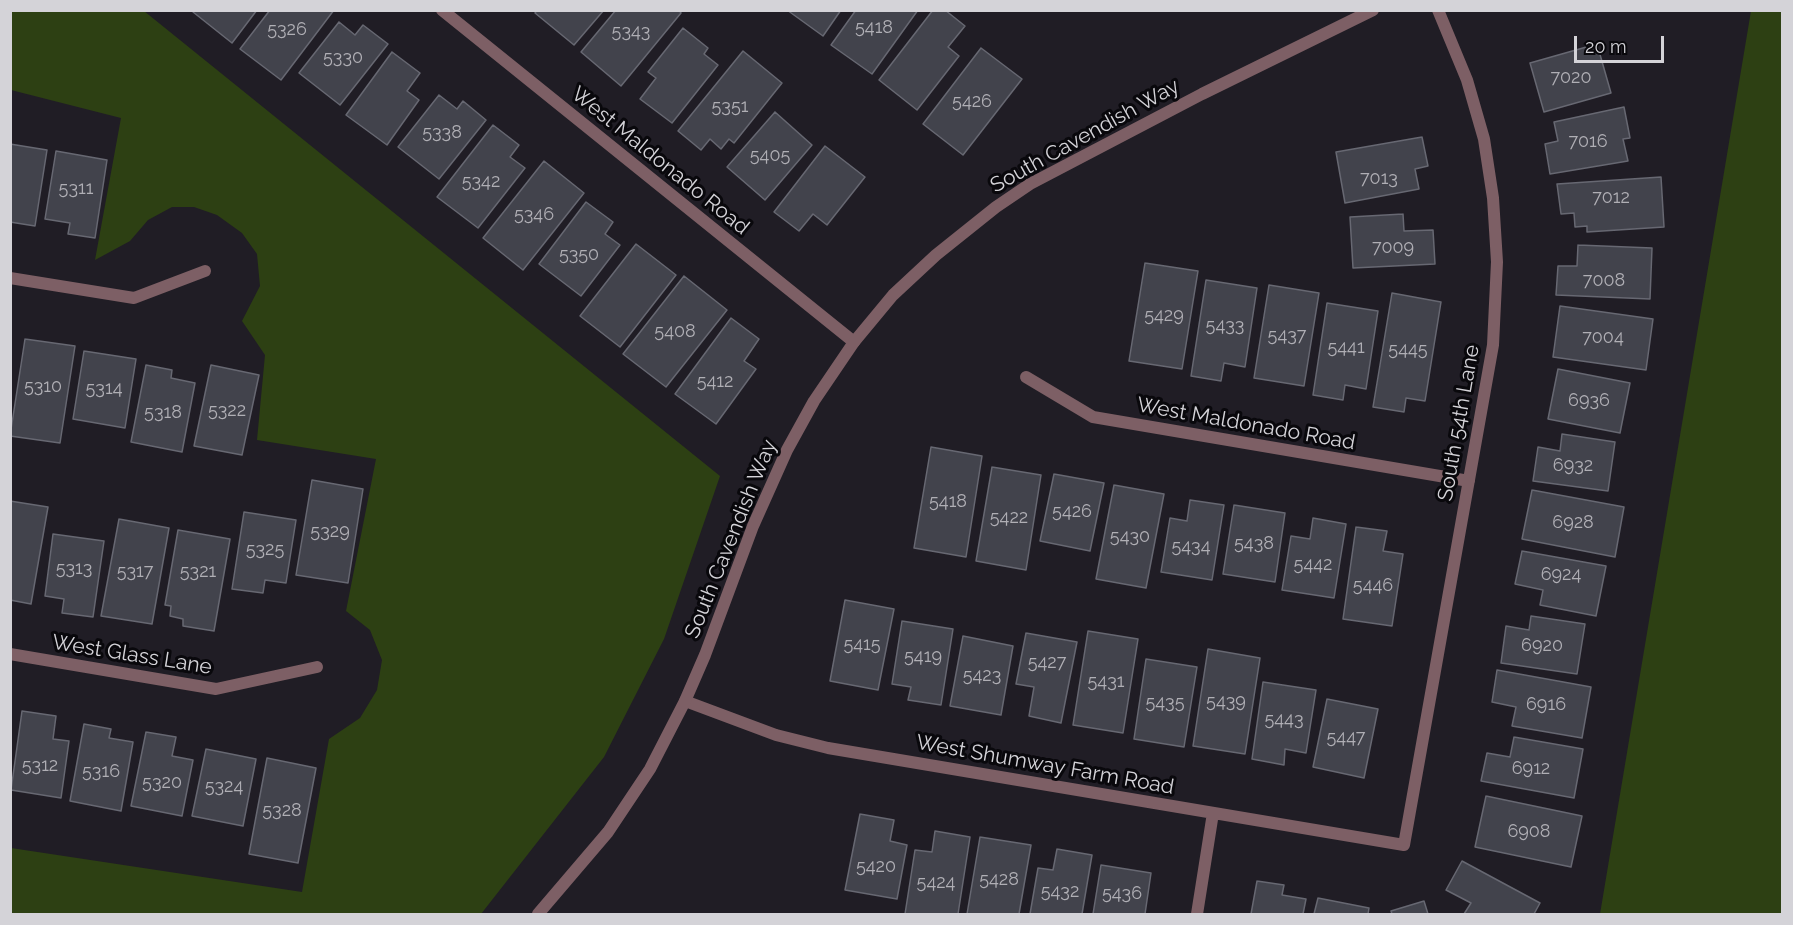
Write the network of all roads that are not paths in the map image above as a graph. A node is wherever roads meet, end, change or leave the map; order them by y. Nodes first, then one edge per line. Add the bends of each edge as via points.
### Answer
1 (442, 10) edge
2 (1373, 10) edge
3 (1438, 10) edge
4 (205, 271) dead end
5 (10, 279) edge
6 (854, 342) junction
7 (1026, 377) dead end
8 (1469, 482) junction
9 (10, 654) edge
10 (317, 667) dead end
11 (685, 701) junction
12 (1214, 813) junction
13 (1404, 845) joint
14 (540, 911) edge
15 (527, 915) edge
16 (1197, 915) edge

1 - 6 street, West Maldonado Road
2 - 6 street, South Cavendish Way via 1030,184 936,255 893,295
3 - 8 street, South 54th Lane via 1467,80 1484,139 1493,198 1497,262 1493,345
4 - 5 street via 134,298
6 - 11 street, South Cavendish Way via 814,401 768,488
7 - 8 street, West Maldonado Road via 1093,417
8 - 13 street, South 54th Lane
9 - 10 street, West Glass Lane via 216,689
11 - 12 street, West Shumway Farm Road via 776,735 828,748
11 - 14 street, South Cavendish Way via 630,801
12 - 13 street, West Shumway Farm Road
12 - 16 street
14 - 15 street, South Cavendish Way

